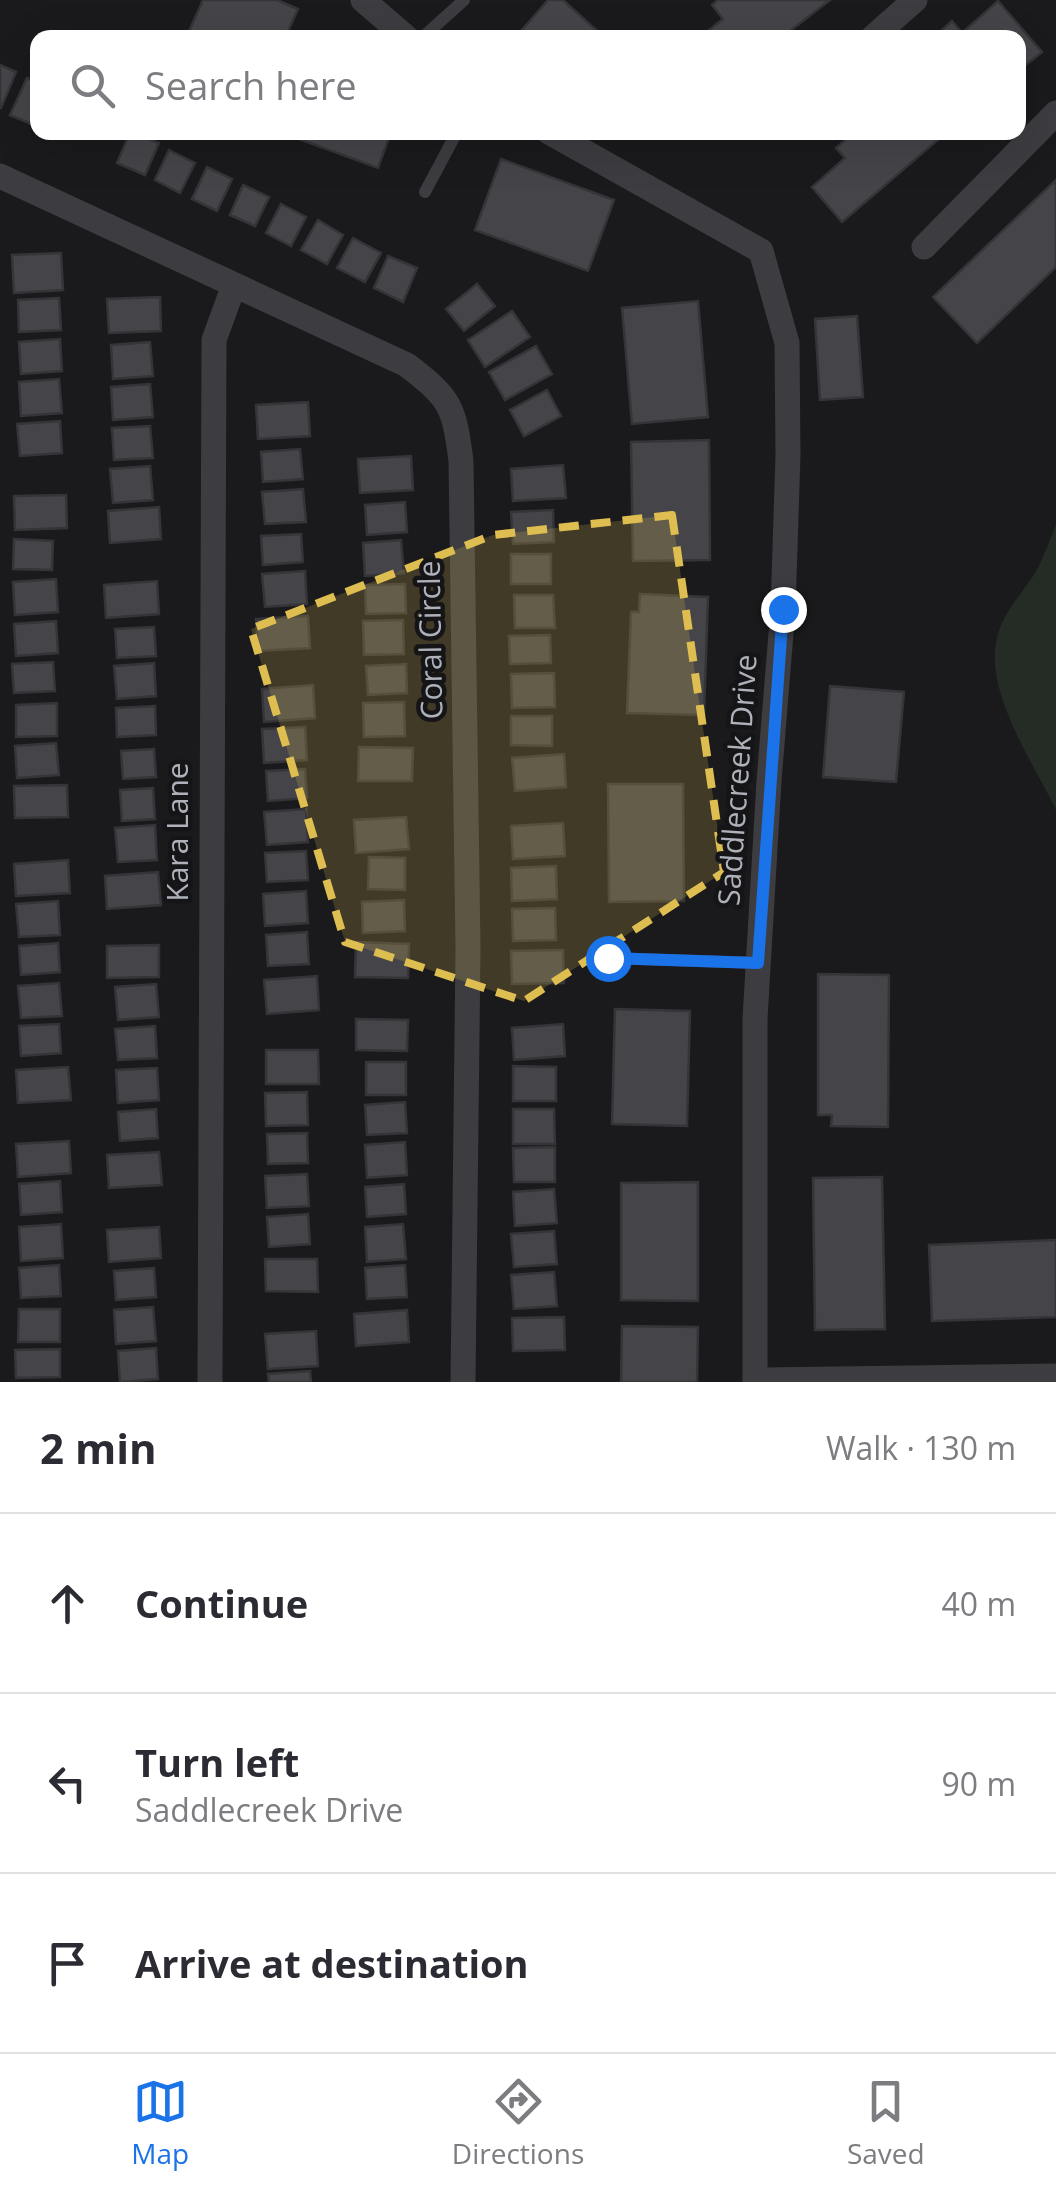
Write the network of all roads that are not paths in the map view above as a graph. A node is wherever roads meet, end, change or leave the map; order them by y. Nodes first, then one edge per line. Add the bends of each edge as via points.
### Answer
1 (363, 0) edge
2 (464, 0) edge
3 (915, 0) edge
4 (398, 30) edge
5 (431, 30) edge
6 (881, 30) edge
7 (1056, 114) edge
8 (453, 140) edge
9 (564, 140) edge
10 (0, 176) edge
11 (425, 192) dead end
12 (924, 247) dead end
13 (234, 285) junction
14 (608, 958) dead end
15 (758, 963) junction
16 (1056, 1376) edge
17 (755, 1381) edge
18 (210, 1382) edge
19 (463, 1382) edge

1 - 4 street
2 - 5 lane
3 - 6 street
7 - 12 street
8 - 11 lane
9 - 15 street, Saddlecreek Drive via 761,250 787,343 783,609
10 - 13 street, Coral Circle
13 - 18 street, Kara Lane via 214,340
13 - 19 street, Coral Circle via 408,365 441,392 456,422 468,948
14 - 15 lane
15 - 17 street, Saddlecreek Drive
16 - 17 street, Saddlecreek Drive

